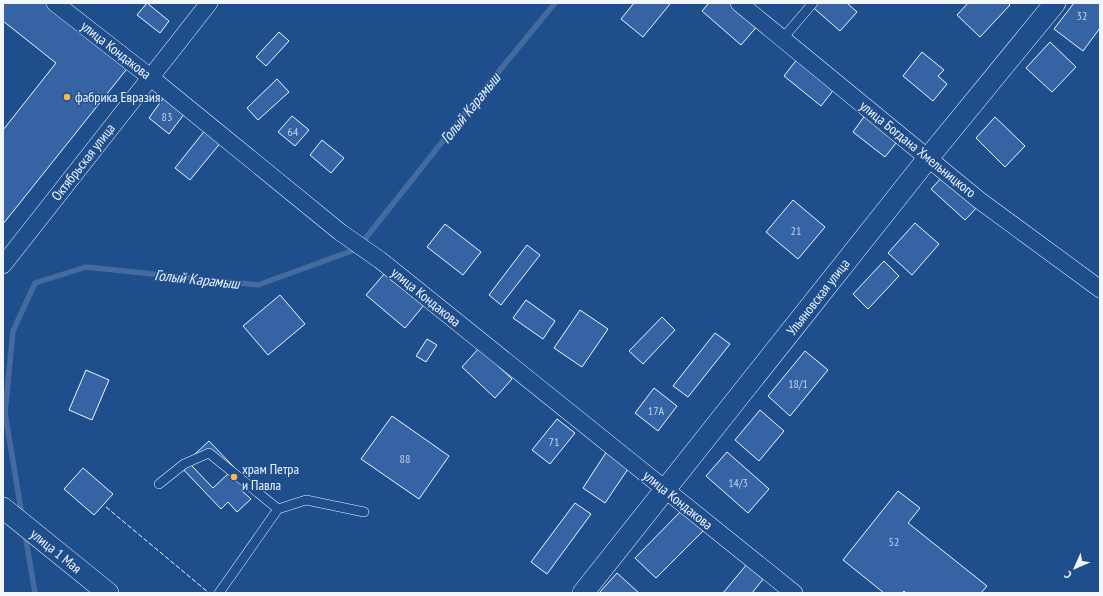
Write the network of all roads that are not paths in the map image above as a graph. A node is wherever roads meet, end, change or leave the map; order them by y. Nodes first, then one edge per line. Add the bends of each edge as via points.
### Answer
1 (55, 3) edge
2 (209, 3) edge
3 (739, 3) edge
4 (813, 3) edge
5 (1055, 3) edge
6 (783, 38) junction
7 (150, 77) junction
8 (929, 157) junction
9 (3, 265) edge
10 (1100, 290) edge
11 (159, 484) dead end
12 (666, 490) junction
13 (3, 508) edge
14 (278, 509) junction
15 (364, 512) dead end
16 (108, 593) edge
17 (219, 593) edge
18 (583, 593) edge
19 (794, 593) edge

1 - 7 street, улица Кондакова
2 - 7 street, Октябрьская улица
3 - 6 street, улица Богдана Хмельницкого
4 - 6 lane
5 - 8 street, Ульяновская улица
6 - 8 street, улица Богдана Хмельницкого
7 - 9 street, Октябрьская улица
7 - 12 street, улица Кондакова via 340,232 380,260
8 - 10 street, улица Богдана Хмельницкого via 979,200
8 - 12 street, Ульяновская улица
11 - 14 lane via 184,464 209,453
12 - 18 street, Ульяновская улица
12 - 19 street, улица Кондакова
13 - 16 street, улица 1 Мая
14 - 15 lane via 306,500
14 - 17 lane

